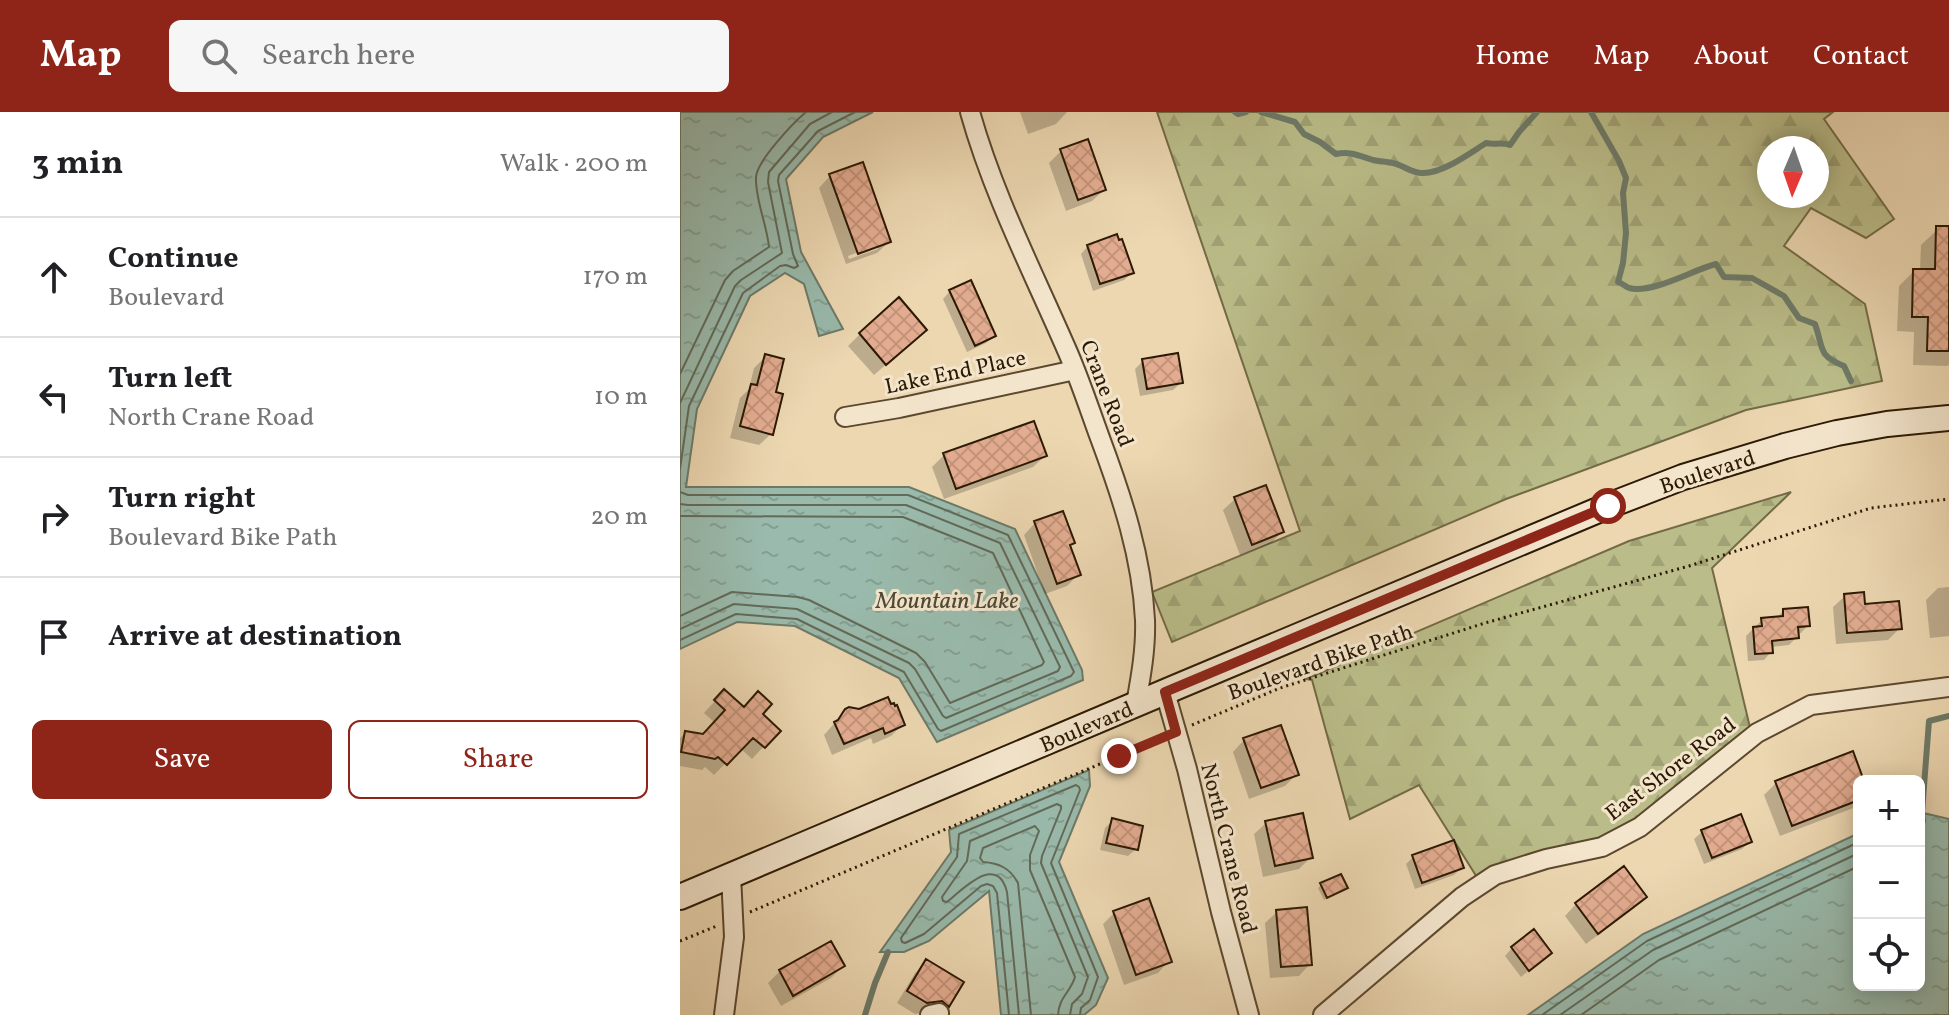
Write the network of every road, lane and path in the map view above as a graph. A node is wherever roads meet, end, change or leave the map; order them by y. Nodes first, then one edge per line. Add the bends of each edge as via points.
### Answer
1 (970, 112) edge
2 (1075, 370) junction
3 (845, 417) dead end
4 (1949, 418) edge
5 (1949, 499) edge
6 (1949, 687) edge
7 (1165, 692) junction
8 (1136, 704) junction
9 (1176, 732) junction
10 (731, 875) junction
11 (680, 897) edge
12 (734, 919) junction
13 (680, 941) edge
14 (724, 1015) edge
15 (1249, 1015) edge
16 (1323, 1015) edge

1 - 2 street, Crane Road via 1006,214
2 - 3 street, Lake End Place
2 - 8 street, Crane Road via 1134,545 1145,622
4 - 7 main road, Boulevard via 1837,433 1683,477
5 - 9 path, Boulevard Bike Path via 1871,508 1485,623 1280,688
6 - 16 street, East Shore Road via 1811,705 1757,733 1640,827 1602,847 1495,875
7 - 8 main road, Boulevard
7 - 9 street, North Crane Road
8 - 10 main road, Boulevard
9 - 12 path, Boulevard Bike Path
9 - 15 street, North Crane Road
10 - 11 main road, Boulevard
10 - 12 street
12 - 13 path, Boulevard Bike Path
12 - 14 street

